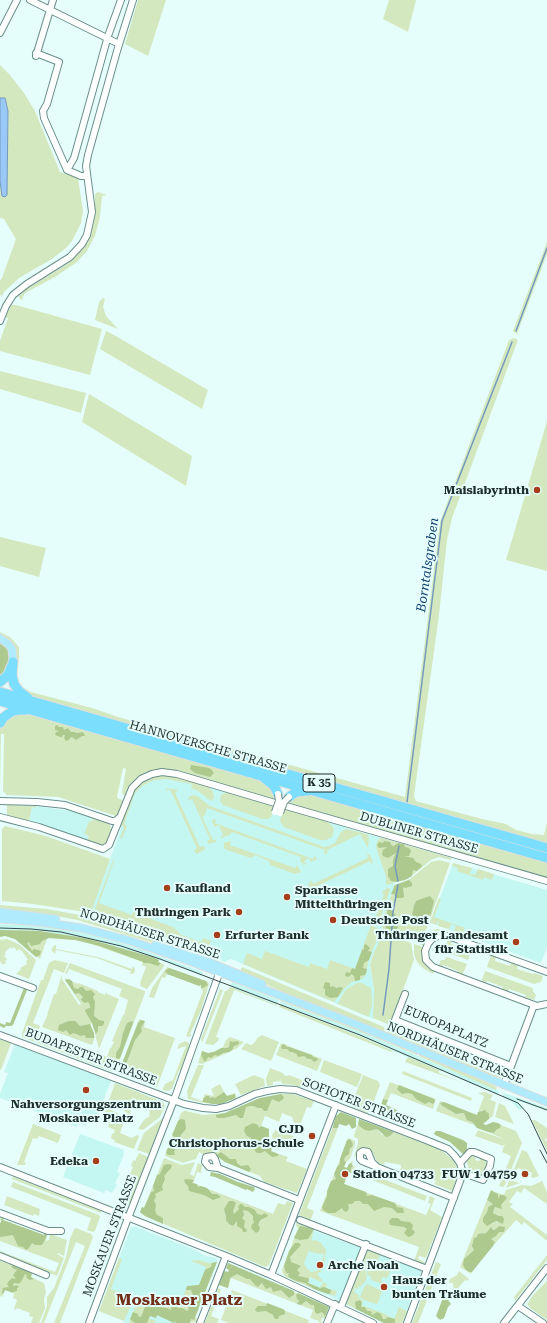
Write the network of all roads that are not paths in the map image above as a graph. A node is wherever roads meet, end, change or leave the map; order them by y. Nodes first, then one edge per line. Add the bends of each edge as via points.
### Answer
1 (17, 0) edge
2 (30, 0) edge
3 (53, 0) edge
4 (121, 0) edge
5 (133, 0) edge
6 (50, 10) junction
7 (0, 33) edge
8 (108, 38) junction
9 (119, 44) junction
10 (86, 114) junction
11 (98, 117) junction
12 (67, 170) junction
13 (87, 176) junction
14 (0, 321) edge
15 (0, 638) edge
16 (13, 662) junction
17 (0, 682) edge
18 (0, 692) edge
19 (0, 701) edge
20 (37, 707) junction
21 (0, 723) edge
22 (256, 773) junction
23 (317, 792) junction
24 (277, 798) junction
25 (287, 801) junction
26 (0, 802) edge
27 (0, 817) edge
28 (120, 817) junction
29 (547, 848) edge
30 (547, 858) edge
31 (547, 881) edge
32 (0, 912) edge
33 (0, 919) edge
34 (221, 970) junction
35 (547, 971) edge
36 (0, 976) edge
37 (33, 988) dead end
38 (405, 994) dead end
39 (547, 1004) edge
40 (534, 1005) junction
41 (0, 1035) edge
42 (511, 1066) junction
43 (504, 1085) junction
44 (174, 1100) junction
45 (547, 1102) edge
46 (336, 1105) junction
47 (460, 1162) junction
48 (376, 1166) dead end
49 (0, 1167) edge
50 (218, 1168) dead end
51 (463, 1173) junction
52 (454, 1198) junction
53 (299, 1200) junction
54 (0, 1213) edge
55 (128, 1217) junction
56 (300, 1220) dead end
57 (61, 1231) dead end
58 (366, 1244) junction
59 (0, 1256) edge
60 (226, 1256) junction
61 (547, 1268) edge
62 (427, 1269) junction
63 (46, 1275) dead end
64 (271, 1275) junction
65 (335, 1304) junction
66 (518, 1306) junction
67 (342, 1308) junction
68 (89, 1323) edge
69 (200, 1323) edge
70 (327, 1323) edge
71 (373, 1323) edge
72 (407, 1323) edge
73 (504, 1323) edge
74 (543, 1323) edge

1 - 7 street
2 - 6 street
3 - 6 street
4 - 8 street
5 - 9 street
6 - 8 street
6 - 12 street via 36,55 59,62 43,111
8 - 9 street
8 - 10 street
9 - 11 street
10 - 11 street
10 - 12 street via 74,158
11 - 13 street via 88,155
12 - 13 street
13 - 14 street via 92,212 87,235 82,244 62,263 13,295
15 - 16 main road via 12,649
16 - 17 highway via 8,675
16 - 20 highway via 13,681 16,688
18 - 20 highway, HANNOVERSCHE STRASSE / K 35
19 - 20 highway, HANNOVERSCHE STRASSE / K 35
20 - 21 highway via 11,712
20 - 22 highway, HANNOVERSCHE STRASSE / K 35
20 - 29 highway, HANNOVERSCHE STRASSE / K 35
22 - 23 highway, HANNOVERSCHE STRASSE / K 35
22 - 24 highway via 276,789
23 - 25 highway via 298,792
23 - 30 highway, HANNOVERSCHE STRASSE / K 35
24 - 25 street, bridge via 278,813
24 - 28 street via 162,772 147,776 134,785
25 - 31 street, DUBLINER STRASSE
26 - 28 street via 37,802 65,806 112,821
27 - 28 street via 103,849 109,844
32 - 34 main road, NORDHÄUSER STRASSE via 93,926 182,953
33 - 34 main road, NORDHÄUSER STRASSE via 93,930
34 - 43 main road, NORDHÄUSER STRASSE
34 - 44 street
35 - 40 street via 448,936 435,937 426,947 425,957 433,967
36 - 37 street
38 - 42 street, EUROPAPLATZ via 395,1020
39 - 40 street
40 - 42 street
41 - 44 street, BUDAPESTER STRASSE
42 - 43 street
43 - 45 main road, NORDHÄUSER STRASSE
44 - 46 street, SOFIOTER STRASSE via 192,1106 216,1109 262,1092 286,1089 300,1091
44 - 55 street, MOSKAUER STRASSE
46 - 47 street, SOFIOTER STRASSE via 443,1147
46 - 53 street
47 - 51 street
47 - 51 street via 470,1152 491,1159 483,1180
48 - 52 street
49 - 55 street
50 - 53 street
51 - 52 street
52 - 62 street
53 - 64 street
54 - 57 street via 48,1231
55 - 60 street
55 - 68 street, MOSKAUER STRASSE
56 - 58 street
58 - 62 street
58 - 67 street
59 - 63 street
60 - 64 street
60 - 69 street
61 - 66 street
62 - 72 street
64 - 65 street
65 - 67 street
65 - 70 street
66 - 73 street
66 - 74 street
67 - 71 street

